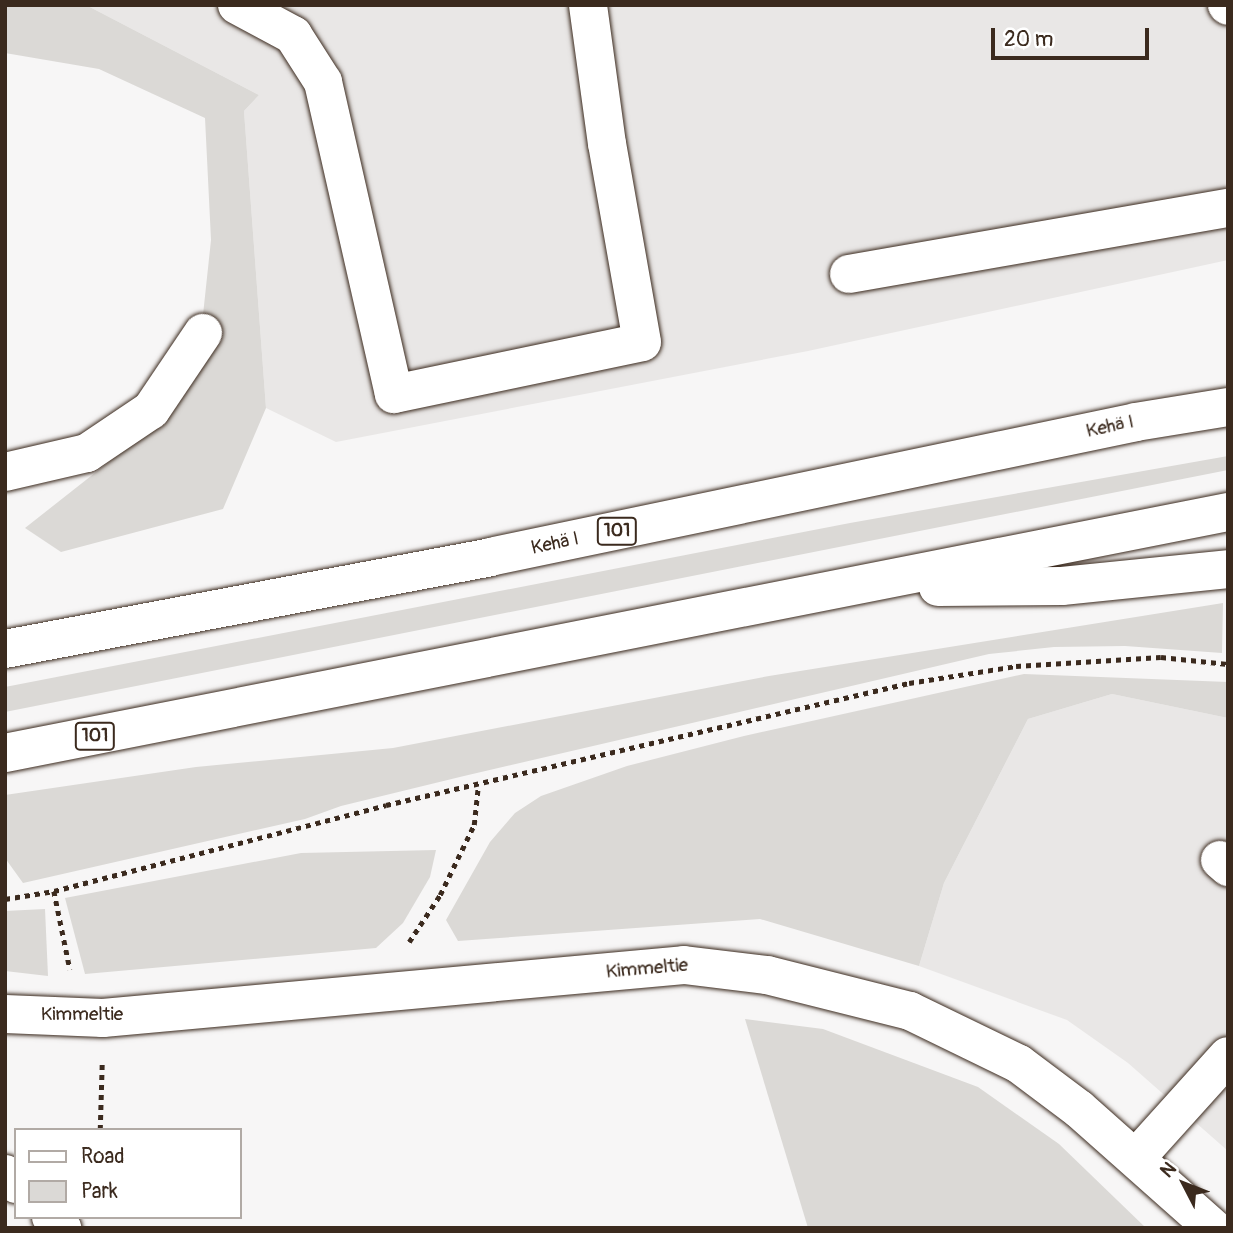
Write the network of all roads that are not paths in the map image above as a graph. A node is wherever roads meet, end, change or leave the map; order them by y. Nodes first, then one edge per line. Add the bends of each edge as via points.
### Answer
1 (237, 5) edge
2 (588, 5) edge
3 (1228, 208) edge
4 (849, 274) dead end
5 (204, 333) dead end
6 (1228, 407) edge
7 (5, 472) edge
8 (1228, 512) edge
9 (1228, 569) edge
10 (845, 588) junction
11 (5, 649) edge
12 (5, 753) edge
13 (5, 1014) edge
14 (1228, 1056) edge
15 (1136, 1158) junction
16 (1213, 1228) edge

1 - 2 main road via 293,34 323,82 394,394 642,342
3 - 4 main road
5 - 7 main road via 151,410 87,453
6 - 11 main road, Kehä I / 101 via 1136,422 490,558
8 - 10 main road, 101
9 - 10 main road via 1062,586
10 - 12 main road, 101
13 - 15 main road, Kimmeltie via 103,1018 684,965 716,967 881,1002 961,1034 1019,1064
14 - 15 main road
15 - 16 main road, Kimmeltie

